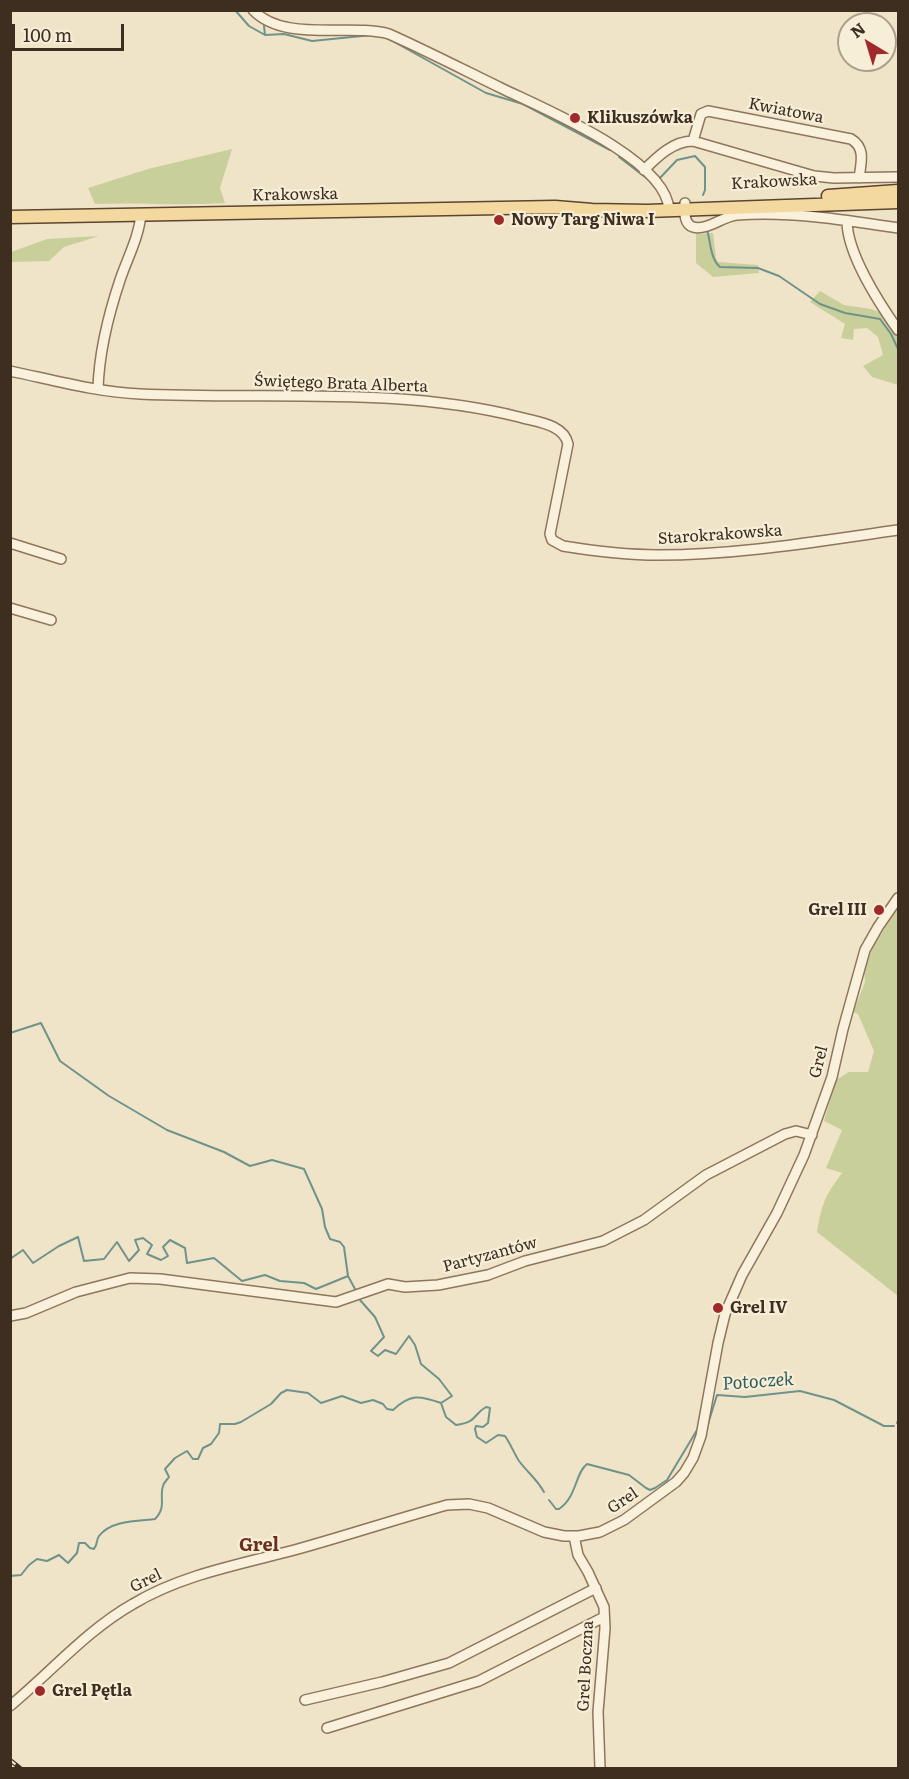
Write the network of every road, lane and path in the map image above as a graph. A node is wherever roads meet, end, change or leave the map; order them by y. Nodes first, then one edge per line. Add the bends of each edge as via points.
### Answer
1 (253, 10) edge
2 (693, 141) junction
3 (644, 170) junction
4 (898, 177) edge
5 (859, 178) junction
6 (898, 191) edge
7 (898, 202) edge
8 (669, 206) junction
9 (685, 206) junction
10 (141, 214) junction
11 (10, 217) edge
12 (847, 220) junction
13 (898, 228) edge
14 (898, 330) edge
15 (10, 371) edge
16 (98, 389) junction
17 (898, 530) edge
18 (550, 534) joint
19 (10, 543) edge
20 (61, 559) dead end
21 (10, 608) edge
22 (51, 621) dead end
23 (898, 898) edge
24 (812, 1135) junction
25 (10, 1316) edge
26 (574, 1536) junction
27 (596, 1588) junction
28 (604, 1617) junction
29 (305, 1700) dead end
30 (10, 1706) edge
31 (327, 1728) dead end
32 (600, 1768) edge

1 - 3 street via 275,23 308,30 370,30 389,34 569,119
2 - 3 street via 674,146
2 - 5 street via 814,176
2 - 5 street, Kwiatowa via 701,114 708,111 851,139 861,149
3 - 8 street via 664,190
4 - 5 street
6 - 9 main road, Krakowska
7 - 9 main road, Krakowska
8 - 9 main road, Krakowska
8 - 10 main road, Krakowska via 622,211 555,207
9 - 12 street via 689,225 696,228 735,215
10 - 11 main road, Krakowska
10 - 16 street via 107,321
12 - 13 street
12 - 14 street via 865,278
15 - 16 street, Świętego Brata Alberta
16 - 18 street, Świętego Brata Alberta via 140,394 397,399 465,406 541,423 564,434 568,444
17 - 18 street, Starokrakowska via 762,549 659,555 563,546 552,540
19 - 20 street
21 - 22 street
23 - 24 street, Grel via 866,950
24 - 25 street, Partyzantów via 796,1131 785,1134 706,1175 644,1220 603,1241 488,1275 438,1285 388,1284 336,1302 130,1278
24 - 26 street, Grel via 728,1307 701,1436 689,1466 675,1482 624,1520 600,1532
26 - 27 street, Grel Boczna via 578,1556
26 - 30 street, Grel via 544,1532 488,1508 447,1505 202,1575 149,1595 116,1615
27 - 28 street, Grel Boczna
27 - 29 street via 449,1663
28 - 31 street via 479,1682
28 - 32 street, Grel Boczna via 598,1712

